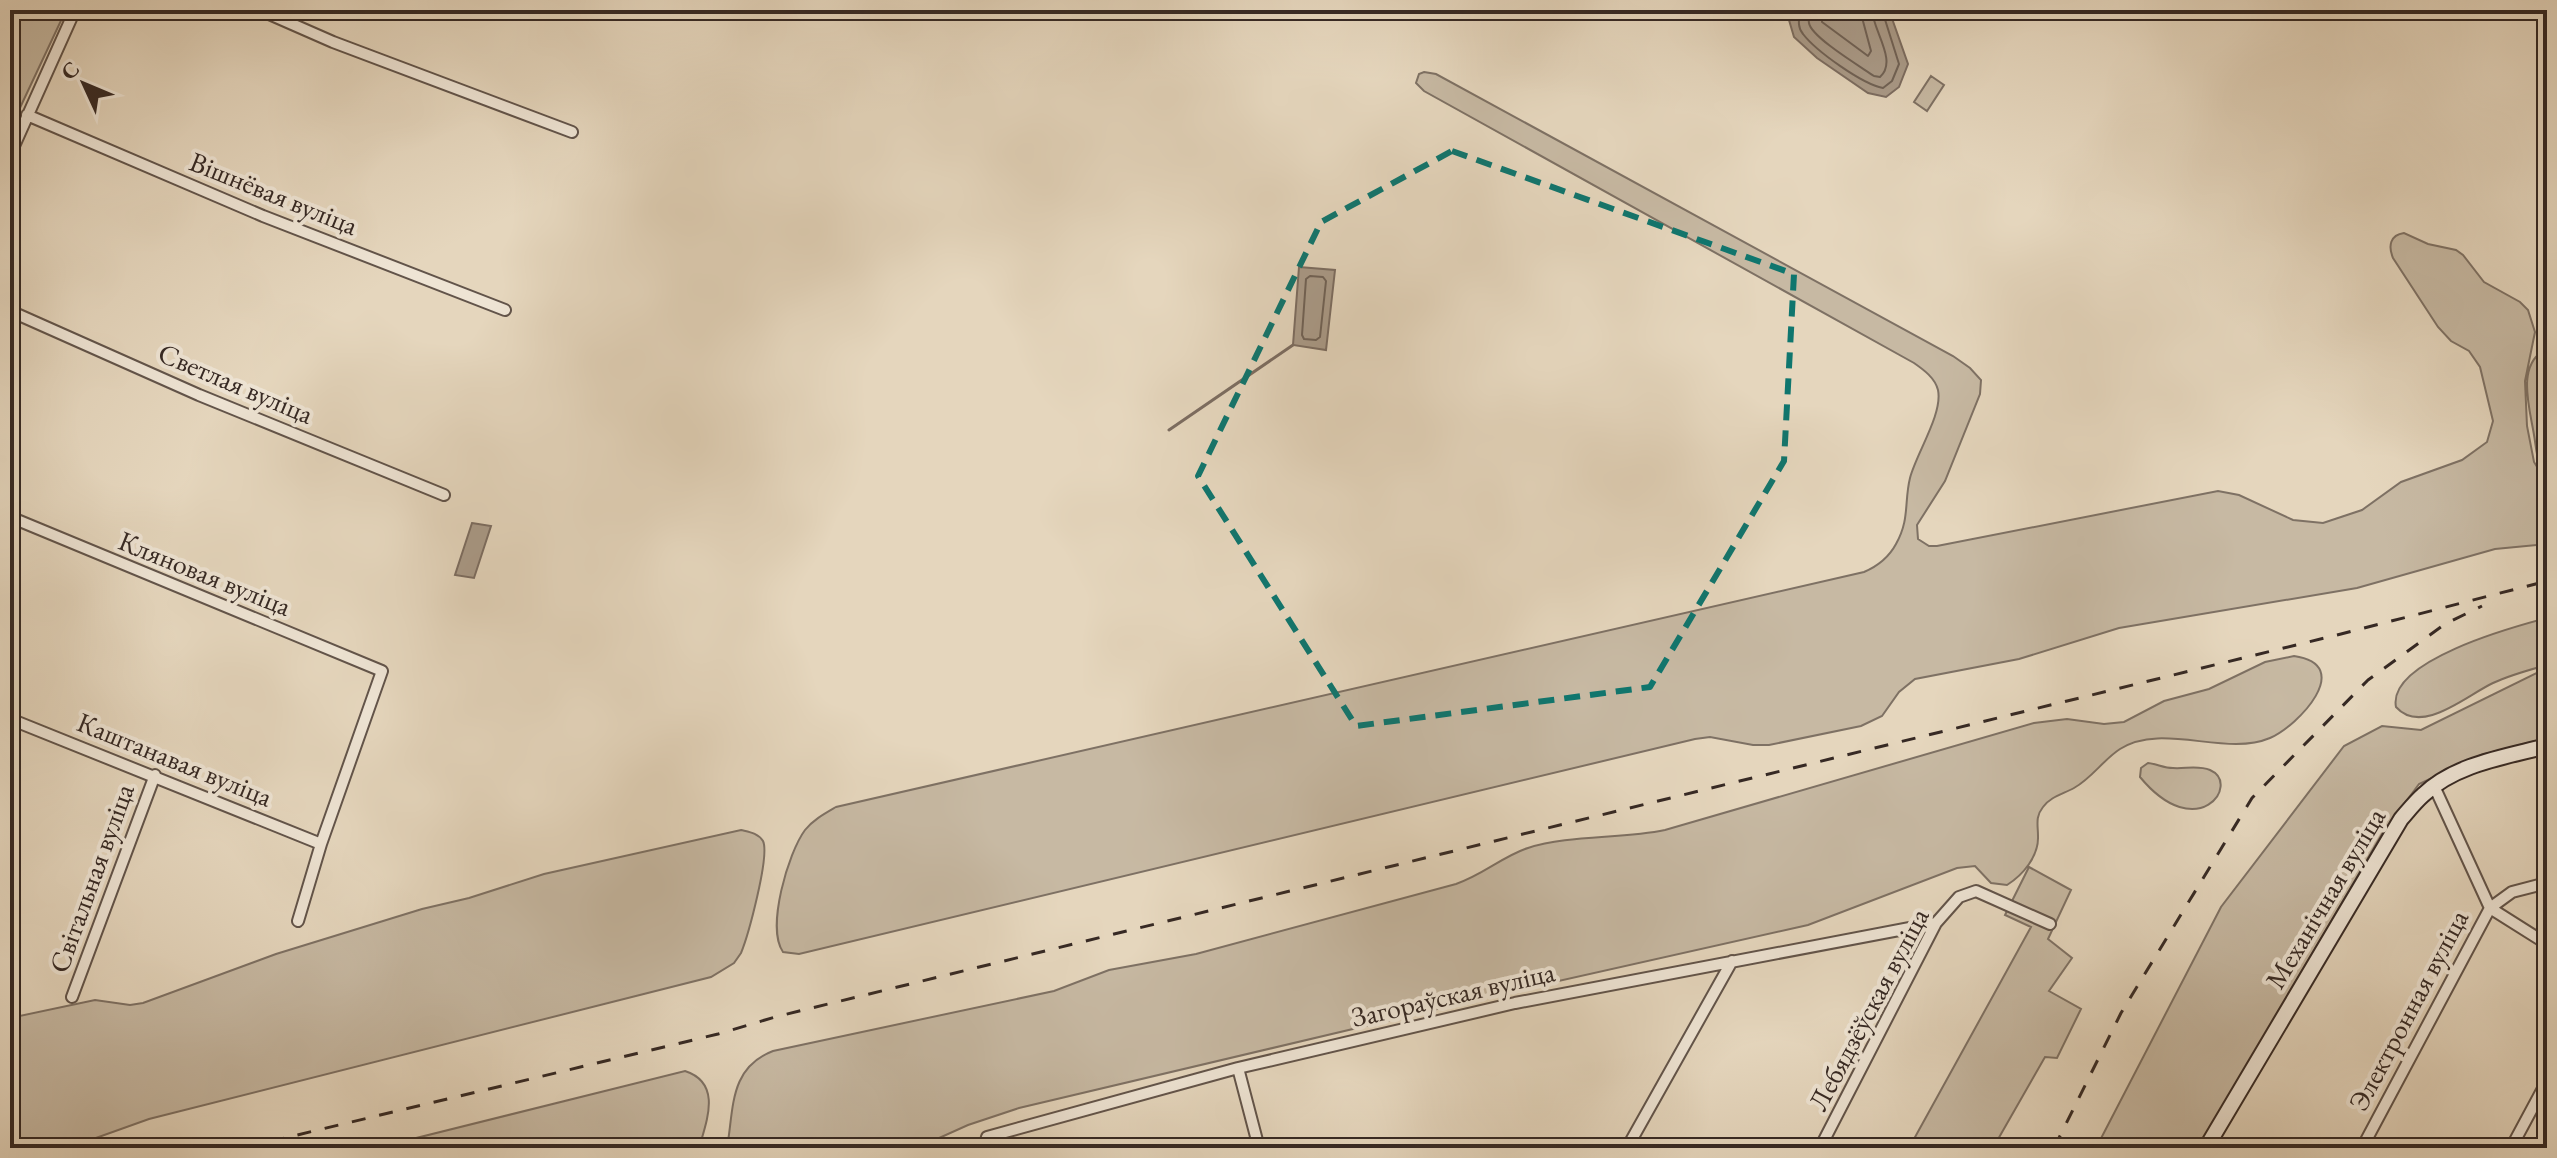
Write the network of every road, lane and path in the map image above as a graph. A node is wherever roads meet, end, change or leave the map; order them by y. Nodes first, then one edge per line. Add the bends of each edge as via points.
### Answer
1 (75, 10) edge
2 (260, 10) edge
3 (27, 115) junction
4 (572, 132) dead end
5 (10, 155) edge
6 (505, 310) dead end
7 (10, 311) edge
8 (444, 495) dead end
9 (10, 517) edge
10 (12, 720) edge
11 (10, 734) edge
12 (2547, 746) edge
13 (155, 775) junction
14 (2434, 786) junction
15 (321, 844) junction
16 (2547, 883) edge
17 (2490, 908) junction
18 (298, 921) dead end
19 (1936, 923) junction
20 (2050, 924) dead end
21 (2547, 944) edge
22 (1732, 961) junction
23 (72, 997) dead end
24 (1238, 1068) junction
25 (2547, 1081) edge
26 (986, 1143) edge
27 (1259, 1148) edge
28 (1627, 1148) edge
29 (1820, 1148) edge
30 (2206, 1148) edge
31 (2362, 1148) edge
32 (2511, 1148) edge

1 - 3 street
2 - 4 street
3 - 5 street
3 - 6 street, Вішнёвая вуліца via 263,216
7 - 8 street, Светлая вуліца
9 - 15 street, Кляновая вуліца via 382,671
10 - 11 street
10 - 13 street, Каштанавая вуліца
12 - 14 street, Механічная вуліца via 2464,769
13 - 15 street, Каштанавая вуліца
13 - 23 street, Світальная вуліца
14 - 17 street
14 - 30 street, Механічная вуліца via 2401,819
15 - 18 street
16 - 17 street, Электронная вуліца via 2512,892
17 - 21 street
17 - 31 street, Электронная вуліца
19 - 20 street, Лебядзёўская вуліца via 1959,897 1976,891
19 - 22 street, Загораўская вуліца
19 - 29 street, Лебядзёўская вуліца
22 - 24 street, Загораўская вуліца via 1515,1003
22 - 28 street
24 - 26 street, Загораўская вуліца
24 - 27 street
25 - 32 street

